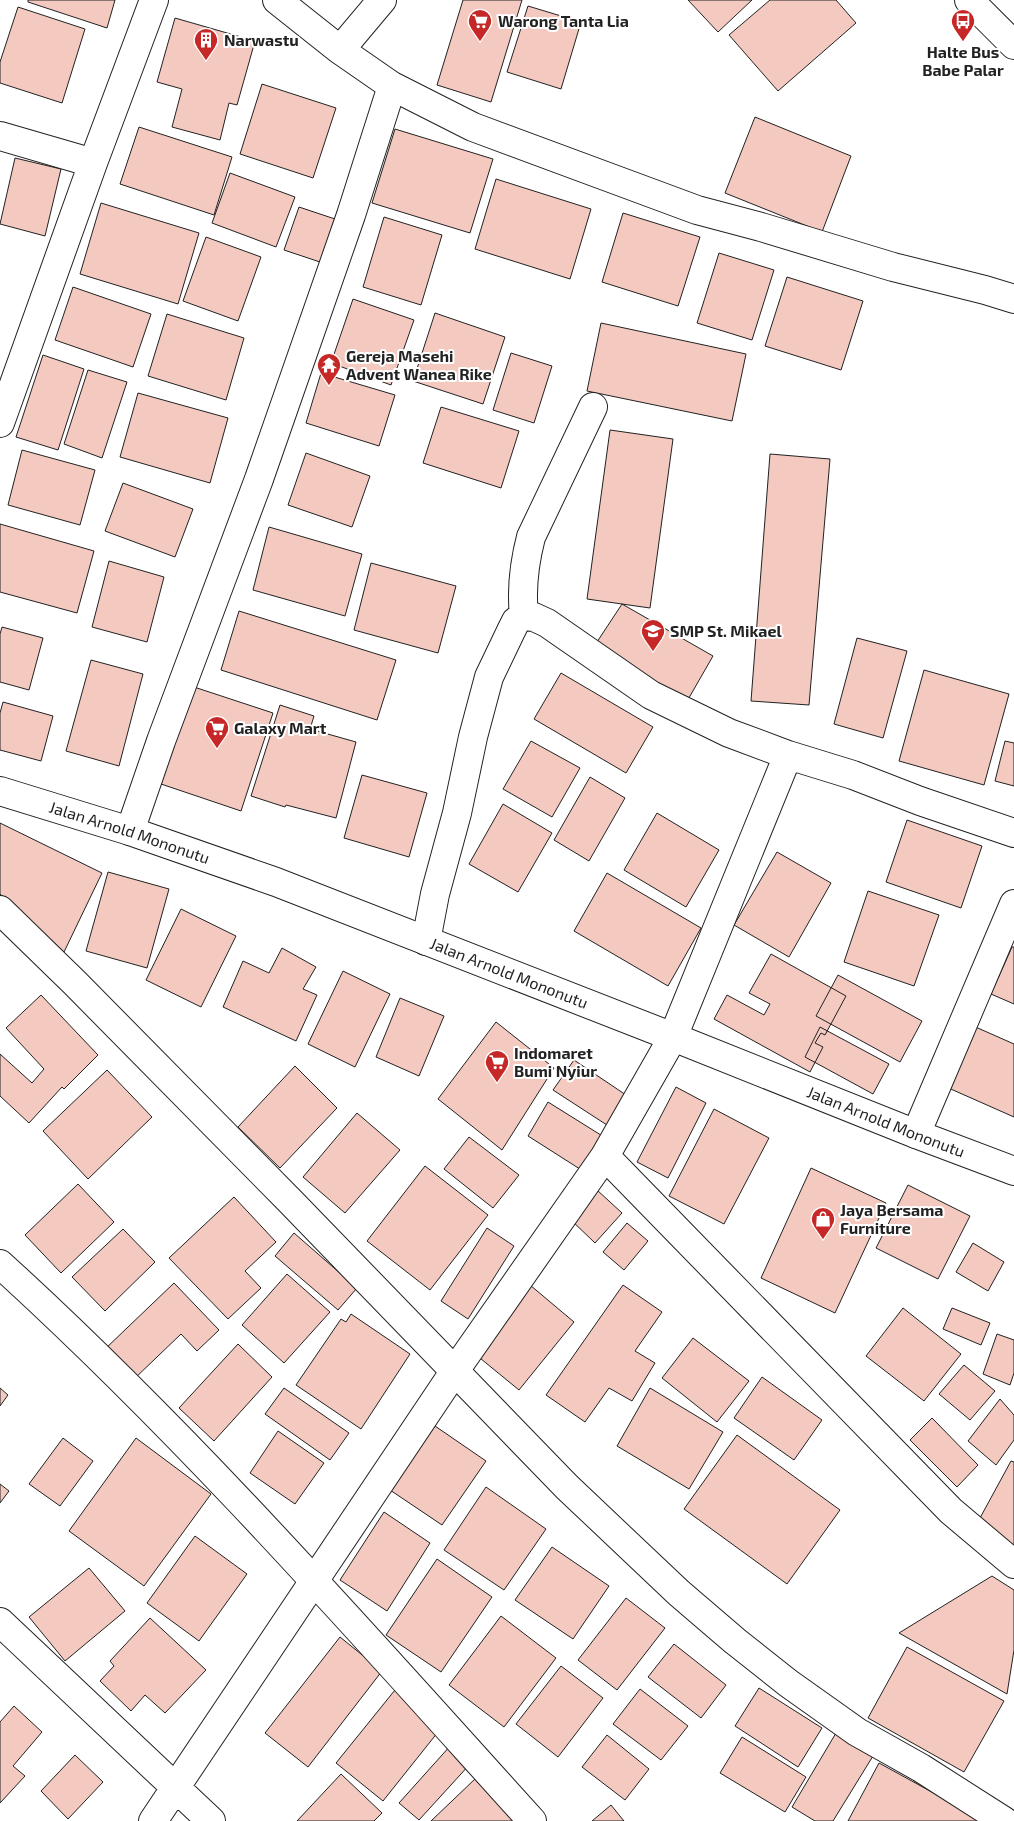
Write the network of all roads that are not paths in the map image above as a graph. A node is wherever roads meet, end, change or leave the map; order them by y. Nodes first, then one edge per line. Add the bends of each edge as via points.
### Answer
1 (154, 0) edge
2 (277, 0) edge
3 (382, 0) edge
4 (969, 0) edge
5 (1014, 45) edge
6 (340, 50) junction
7 (392, 86) junction
8 (0, 136) edge
9 (93, 163) junction
10 (1014, 299) edge
11 (593, 407) dead end
12 (0, 423) edge
13 (524, 616) junction
14 (788, 755) junction
15 (0, 791) edge
16 (130, 831) junction
17 (1014, 833) edge
18 (1014, 904) edge
19 (0, 910) edge
20 (426, 941) junction
21 (673, 1037) junction
22 (916, 1134) junction
23 (605, 1156) junction
24 (1014, 1171) edge
25 (0, 1264) edge
26 (454, 1372) junction
27 (1014, 1564) edge
28 (315, 1581) junction
29 (0, 1622) edge
30 (176, 1788) junction
31 (153, 1821) edge
32 (211, 1821) edge
33 (532, 1821) edge
34 (1004, 1821) edge

1 - 9 street
2 - 6 street
3 - 6 street
4 - 5 street
6 - 7 street
7 - 10 street via 473,127 697,210
7 - 16 street via 351,215 259,479
8 - 9 street
9 - 12 street
11 - 13 street via 531,537 522,582
13 - 14 street via 547,623 651,695 729,733
13 - 20 street via 516,621 490,677
14 - 17 street
14 - 21 street
15 - 16 street, Jalan Arnold Mononutu
16 - 20 street, Jalan Arnold Mononutu via 276,882
18 - 22 street
19 - 26 street via 291,1202
20 - 21 street, Jalan Arnold Mononutu
21 - 22 street, Jalan Arnold Mononutu
21 - 23 street
22 - 24 street, Jalan Arnold Mononutu
23 - 26 street
23 - 27 street via 951,1512
25 - 28 street via 185,1443
26 - 28 street
26 - 34 street via 567,1487 679,1594 735,1641 857,1732
28 - 30 street
28 - 33 street
29 - 30 street
30 - 31 street
30 - 32 street

